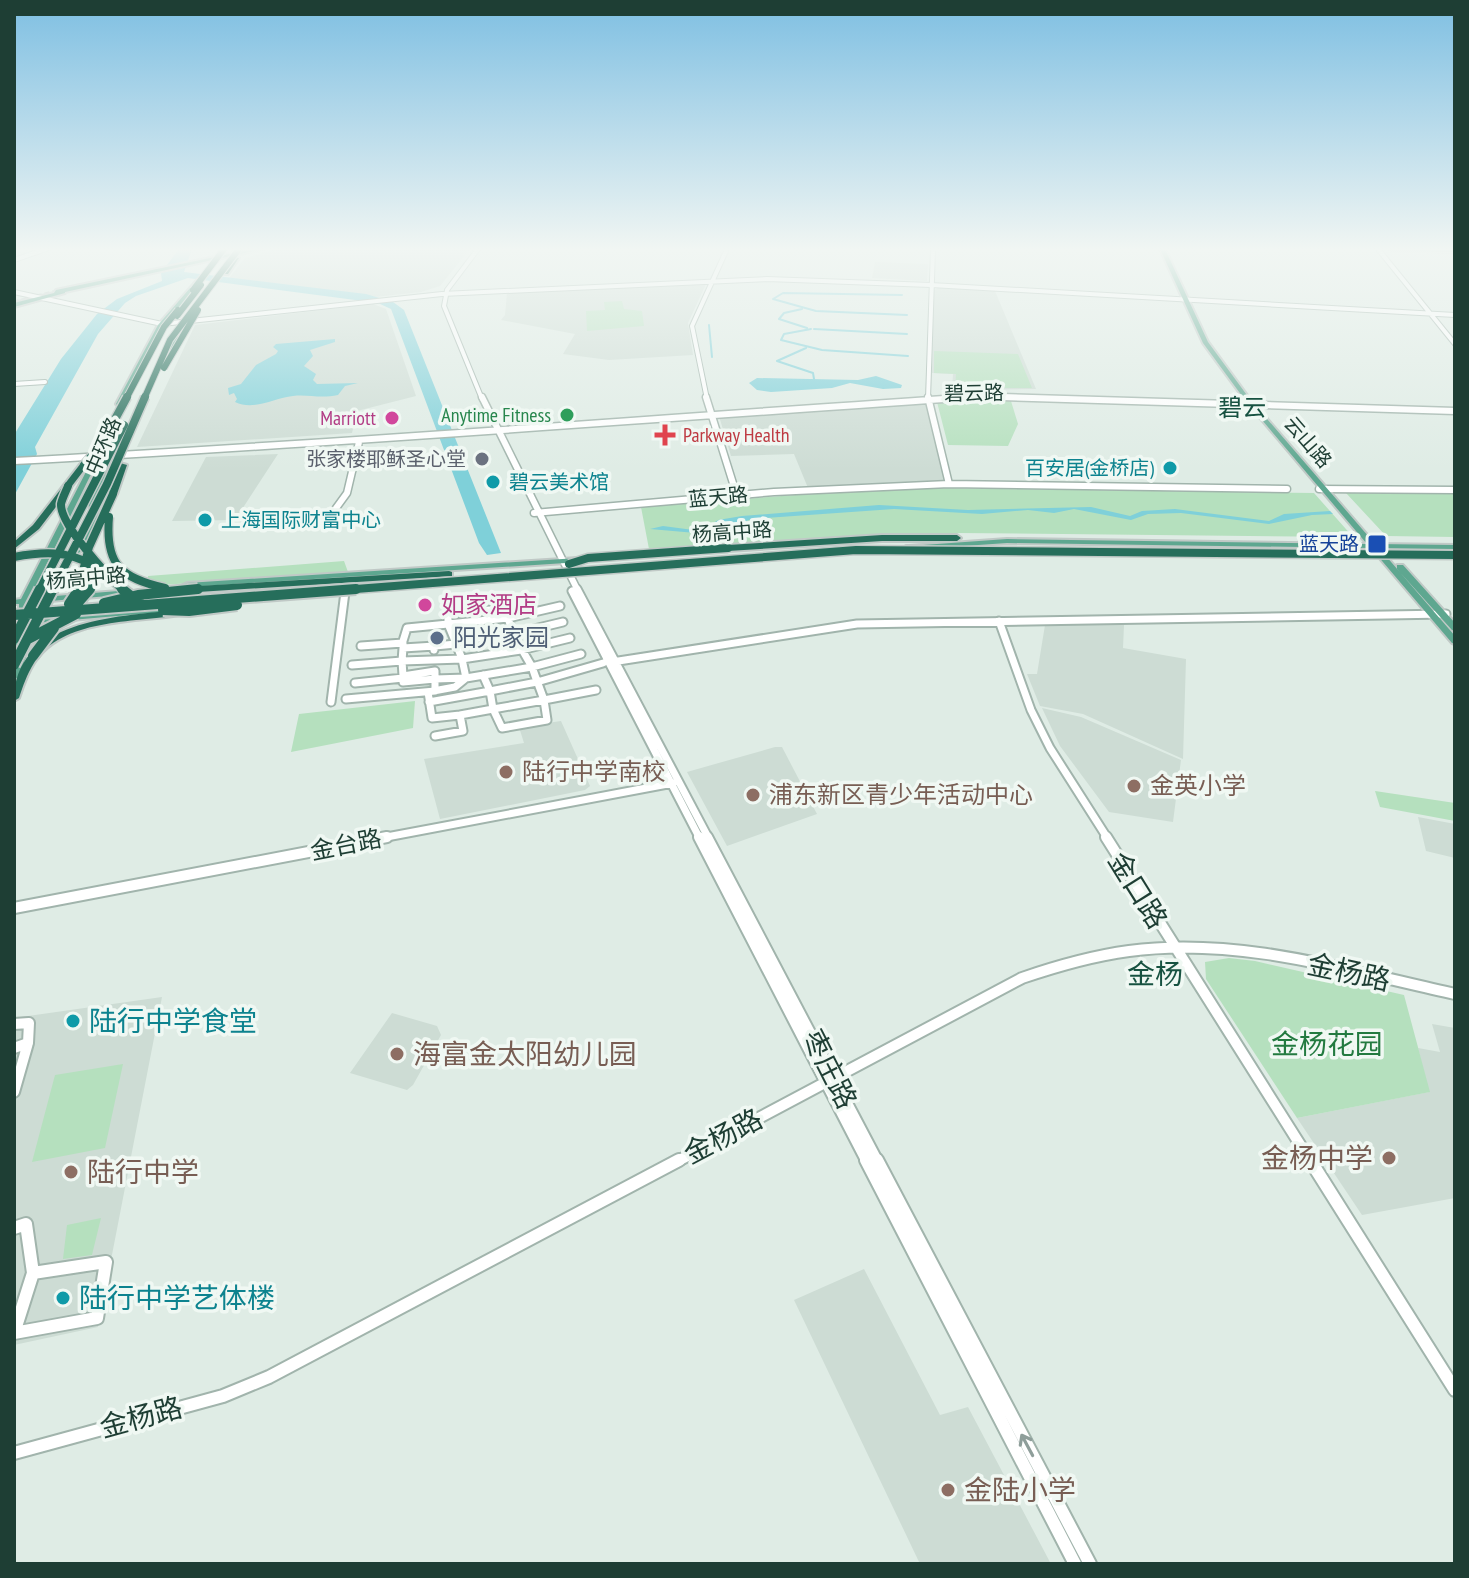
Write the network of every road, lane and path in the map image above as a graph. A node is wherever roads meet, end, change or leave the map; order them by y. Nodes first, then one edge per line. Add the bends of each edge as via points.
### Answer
1 (164, 323) joint
2 (168, 323) edge
3 (168, 323) edge
4 (173, 323) edge
5 (183, 323) edge
6 (187, 323) edge
7 (190, 323) edge
8 (445, 323) edge
9 (694, 323) edge
10 (930, 323) edge
11 (1197, 323) edge
12 (1438, 323) edge
13 (173, 335) junction
14 (1455, 344) edge
15 (164, 368) junction
16 (45, 382) dead end
17 (14, 384) edge
18 (928, 396) junction
19 (1253, 402) junction
20 (1455, 410) edge
21 (710, 412) junction
22 (492, 428) junction
23 (430, 434) junction
24 (132, 440) junction
25 (359, 442) junction
26 (118, 456) junction
27 (97, 457) junction
28 (14, 459) edge
29 (109, 478) junction
30 (949, 484) junction
31 (68, 486) junction
32 (1287, 489) dead end
33 (1326, 489) junction
34 (1455, 490) edge
35 (113, 494) junction
36 (737, 496) junction
37 (96, 497) junction
38 (536, 512) junction
39 (331, 515) dead end
40 (957, 538) junction
41 (1198, 543) junction
42 (1376, 543) junction
43 (14, 546) edge
44 (1455, 548) edge
45 (51, 551) junction
46 (890, 551) junction
47 (869, 552) junction
48 (1239, 554) junction
49 (72, 555) junction
50 (1386, 556) junction
51 (14, 557) edge
52 (564, 567) junction
53 (580, 570) junction
54 (451, 577) junction
55 (198, 589) junction
56 (345, 592) junction
57 (50, 599) junction
58 (38, 600) junction
59 (25, 602) junction
60 (14, 605) edge
61 (560, 606) dead end
62 (189, 611) junction
63 (1445, 614) junction
64 (1432, 615) junction
65 (508, 618) junction
66 (14, 619) edge
67 (38, 620) junction
68 (28, 621) junction
69 (999, 621) junction
70 (563, 622) dead end
71 (448, 624) junction
72 (1455, 628) edge
73 (513, 634) junction
74 (14, 636) edge
75 (570, 638) dead end
76 (455, 641) junction
77 (1455, 641) edge
78 (403, 645) junction
79 (361, 646) dead end
80 (435, 646) junction
81 (14, 648) edge
82 (521, 650) junction
83 (581, 654) dead end
84 (33, 656) junction
85 (462, 659) junction
86 (434, 660) junction
87 (402, 661) junction
88 (608, 662) junction
89 (14, 665) edge
90 (352, 665) dead end
91 (532, 667) junction
92 (483, 675) junction
93 (14, 677) edge
94 (466, 678) junction
95 (403, 679) junction
96 (435, 679) junction
97 (537, 682) junction
98 (355, 683) dead end
99 (596, 690) dead end
100 (435, 691) junction
101 (490, 691) junction
102 (404, 694) junction
103 (14, 698) edge
104 (346, 699) dead end
105 (447, 699) junction
106 (544, 700) junction
107 (331, 702) dead end
108 (429, 702) junction
109 (493, 709) junction
110 (460, 715) junction
111 (448, 716) junction
112 (435, 736) dead end
113 (674, 783) junction
114 (14, 908) edge
115 (1174, 946) junction
116 (1455, 994) edge
117 (14, 1024) edge
118 (28, 1043) junction
119 (14, 1048) edge
120 (830, 1080) junction
121 (14, 1092) edge
122 (14, 1228) edge
123 (33, 1273) junction
124 (1455, 1390) edge
125 (14, 1453) edge
126 (1075, 1564) edge
127 (1090, 1564) edge

1 - 3 street
1 - 27 main road via 143,355
2 - 31 highway, bridge via 101,445
4 - 74 highway, 中环路, bridge
5 - 13 highway, 中环路, bridge
6 - 26 main road
7 - 15 highway, bridge
8 - 22 street, 枣庄路
9 - 21 street
10 - 18 street
11 - 19 main road, 云山路 via 1205,342
12 - 14 street
13 - 15 highway, bridge
13 - 29 highway, 中环路, bridge
15 - 24 highway, bridge
16 - 17 street
18 - 19 street, 碧云路
18 - 21 street, 碧云路
18 - 30 street
19 - 20 street, 碧云路
19 - 33 main road, 云山路
21 - 22 street, 碧云路
21 - 36 street
22 - 23 street, 碧云路
22 - 38 street, 枣庄路
23 - 25 street
23 - 26 street
24 - 29 highway, bridge
24 - 35 highway
25 - 26 street
25 - 39 street via 347,493
26 - 27 street
26 - 37 main road
26 - 49 main road via 85,542
27 - 28 street
27 - 37 main road via 91,488
27 - 45 main road
29 - 89 highway, 中环路, bridge
30 - 32 street, 蓝天路
30 - 36 street, 蓝天路
31 - 43 highway, bridge
31 - 62 highway, bridge via 62,512 126,595 153,608
33 - 34 street
33 - 42 main road, 云山路
35 - 55 highway, bridge via 108,551 119,570 148,585
35 - 74 highway, bridge via 89,547 77,595 49,620
36 - 38 street, 蓝天路
37 - 49 main road
38 - 52 street, 枣庄路
40 - 42 main road, 杨高中路
40 - 52 main road, 杨高中路 via 828,543
40 - 52 highway, bridge via 882,538 588,558
41 - 42 main road, 杨高中路
41 - 46 main road, 杨高中路 via 1007,541
41 - 48 main road
42 - 44 main road, 杨高中路
42 - 50 main road, 云山路
44 - 52 highway, 杨高中路, bridge via 928,543
44 - 53 highway, 杨高中路, bridge via 879,549
45 - 58 main road via 56,561
45 - 59 main road
46 - 47 main road, 杨高中路
46 - 48 main road
47 - 52 main road, 杨高中路
47 - 53 highway, bridge
48 - 50 main road
49 - 57 main road
50 - 63 main road, 云山路
50 - 64 main road, 云山路
51 - 84 highway, bridge via 70,555 84,559 95,571 86,595
52 - 54 highway, 杨高中路
52 - 56 main road, 杨高中路, bridge via 513,579
52 - 57 main road, 杨高中路 via 181,586
52 - 88 street, 枣庄路
53 - 54 highway, 杨高中路, bridge
54 - 55 highway
54 - 60 highway, 杨高中路, bridge
54 - 62 highway, bridge
54 - 66 highway, 杨高中路, bridge
55 - 81 highway, bridge via 99,605
56 - 67 main road, 杨高中路
56 - 107 street
57 - 58 main road, 杨高中路
57 - 67 main road
58 - 59 main road, 杨高中路
58 - 67 main road
59 - 60 main road, 杨高中路
59 - 66 main road
59 - 68 main road via 31,606
61 - 65 street
62 - 84 highway, bridge via 78,629
63 - 64 street
63 - 72 main road, 云山路
64 - 69 street
64 - 77 main road, 云山路
65 - 71 street via 505,609 448,613
65 - 73 street
66 - 68 main road, 杨高中路
67 - 68 main road, 杨高中路
67 - 93 main road
68 - 81 main road
69 - 88 street via 843,625
69 - 115 street, 金口路 via 1039,728
70 - 73 street
71 - 76 street
71 - 78 street via 407,628
73 - 76 street
73 - 82 street
75 - 82 street
76 - 80 street
76 - 85 street
78 - 79 street
78 - 80 street
78 - 87 street
80 - 86 street
82 - 85 street
82 - 91 street
83 - 91 street
84 - 103 highway
85 - 86 street
85 - 94 street
86 - 87 street
87 - 90 street
87 - 95 street
88 - 97 street
88 - 113 street, 枣庄路
91 - 92 street
91 - 97 street
92 - 94 street
92 - 101 street
94 - 96 street
94 - 100 street via 455,687
95 - 96 street via 435,671
95 - 98 street
95 - 102 street
96 - 100 street
97 - 101 street
97 - 106 street
99 - 106 street
100 - 102 street
100 - 108 street via 428,692
101 - 105 street
101 - 109 street
102 - 104 street
105 - 108 street
105 - 111 street
106 - 109 street
106 - 109 street via 547,720 502,728
108 - 111 street via 432,718
109 - 110 street
110 - 111 street
110 - 112 street via 463,731
113 - 114 street, 金台路
113 - 120 street, 枣庄路
115 - 116 street, 金杨路 via 1248,952
115 - 120 street, 金杨路 via 1056,964
115 - 124 street, 金口路
117 - 118 street via 29,1023
118 - 119 street
118 - 121 street
120 - 125 street, 金杨路 via 269,1377 223,1396
120 - 126 street, 枣庄路
127 -> 120 street, 枣庄路
122 - 123 street via 26,1224
123 - 123 street via 106,1262 97,1318 14,1333

